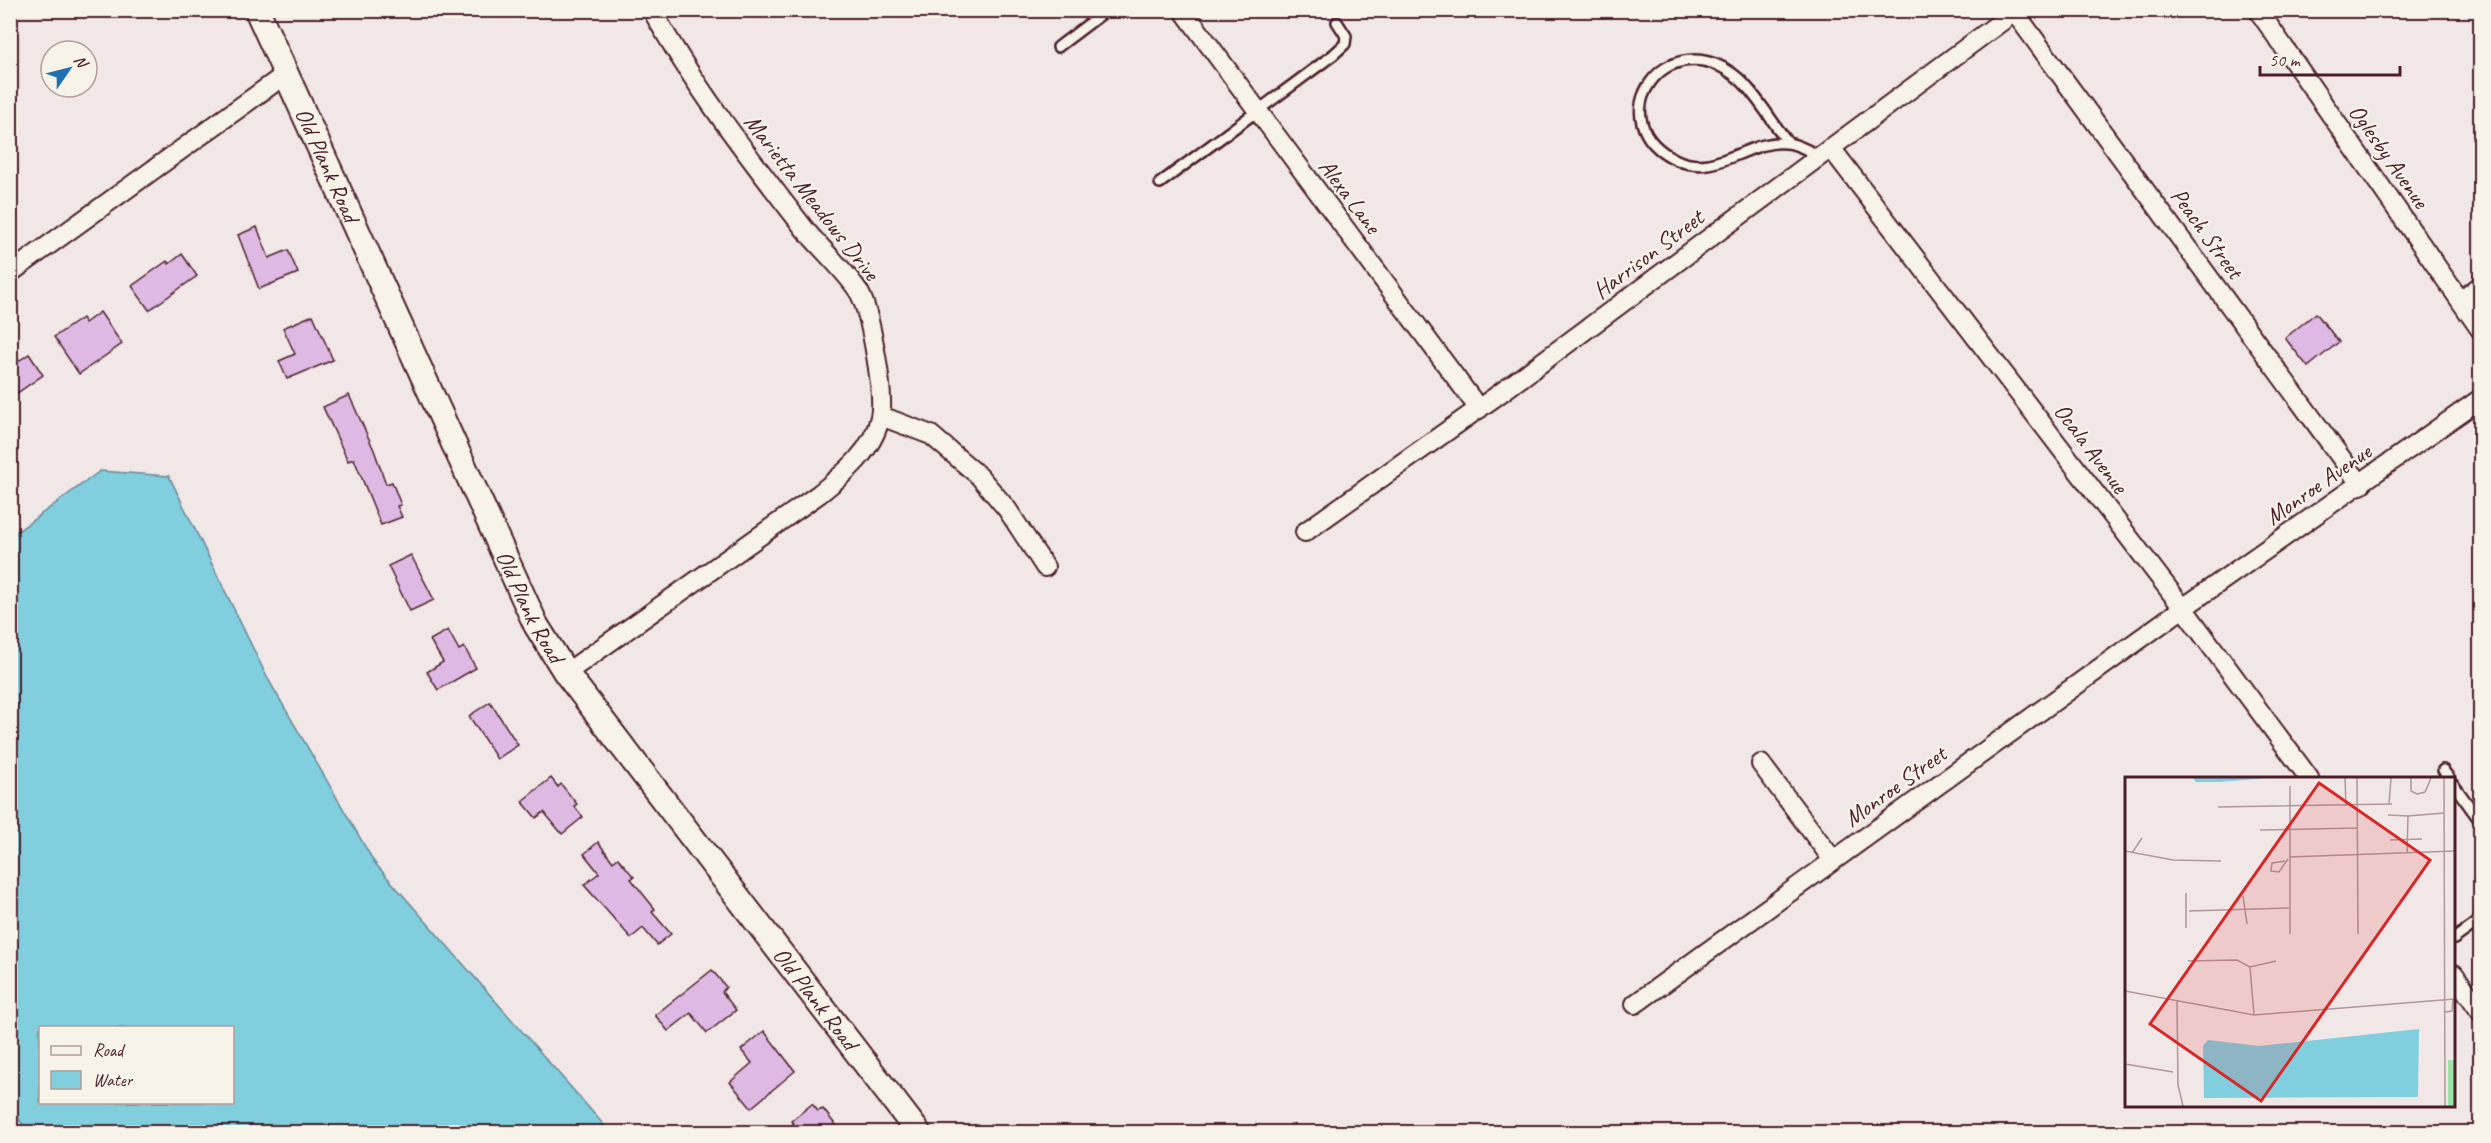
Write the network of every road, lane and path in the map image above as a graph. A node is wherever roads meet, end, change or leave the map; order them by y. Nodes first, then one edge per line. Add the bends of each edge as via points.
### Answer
1 (257, 10) edge
2 (652, 10) edge
3 (1107, 10) edge
4 (1183, 10) edge
5 (2258, 10) edge
6 (2015, 11) edge
7 (1337, 22) dead end
8 (1058, 47) dead end
9 (286, 74) junction
10 (1256, 110) junction
11 (1788, 142) junction
12 (1826, 152) junction
13 (1160, 183) dead end
14 (10, 273) edge
15 (2481, 286) edge
16 (2461, 301) junction
17 (2481, 329) edge
18 (2481, 399) edge
19 (1479, 409) junction
20 (881, 416) junction
21 (2361, 485) junction
22 (1305, 532) dead end
23 (1045, 567) dead end
24 (2183, 608) junction
25 (566, 673) junction
26 (1761, 764) dead end
27 (2442, 770) dead end
28 (2308, 777) edge
29 (2448, 777) edge
30 (2455, 785) edge
31 (2481, 821) edge
32 (1833, 860) junction
33 (2481, 920) edge
34 (2455, 938) edge
35 (2455, 975) edge
36 (1635, 1004) dead end
37 (2481, 1011) edge
38 (918, 1132) edge

1 - 9 street, Old Plank Road
2 - 20 street, Marietta Meadows Drive via 726,126 861,296 875,346
3 - 8 lane
4 - 10 street, Alexa Lane
5 - 16 street, Oglesby Avenue
6 - 12 street, Harrison Street
6 - 21 street, Peach Street
7 - 10 lane via 1346,36 1345,44
9 - 14 street
9 - 25 street, Old Plank Road via 536,625
10 - 13 lane
10 - 19 street, Alexa Lane
11 - 11 lane via 1764,144 1711,165 1678,160 1649,139 1639,117 1645,91 1667,65 1702,60 1738,78
11 - 12 lane
12 - 19 street, Harrison Street
12 - 24 street, Ocala Avenue
15 - 16 street
16 - 17 street, Oglesby Avenue
18 - 21 street, Monroe Avenue
19 - 22 street, Harrison Street
20 - 23 street via 931,435 979,476 1007,509
20 - 25 street, Marietta Meadows Drive via 872,441 840,477
21 - 24 street, Monroe Avenue
24 - 28 street, Ocala Avenue
24 - 32 street, Monroe Street
25 - 38 street, Old Plank Road
26 - 32 street
27 - 29 lane
30 - 31 lane
32 - 36 street, Monroe Street
33 - 34 lane
35 - 37 street

